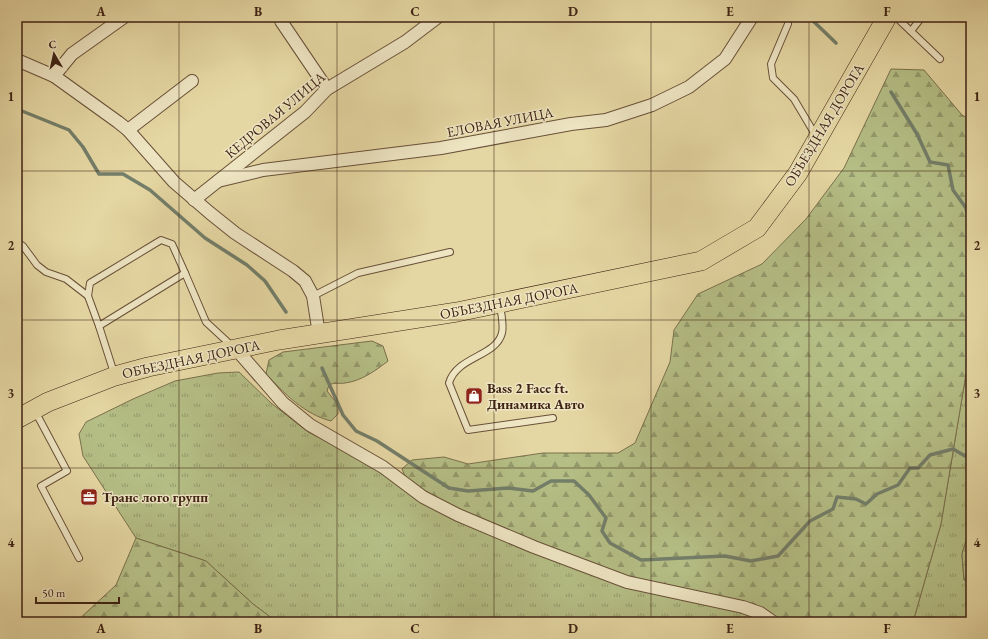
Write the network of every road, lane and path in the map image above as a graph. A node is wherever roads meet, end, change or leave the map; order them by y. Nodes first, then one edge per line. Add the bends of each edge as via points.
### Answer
1 (124, 17) edge
2 (752, 17) edge
3 (887, 17) edge
4 (896, 17) edge
5 (922, 17) edge
6 (436, 18) edge
7 (281, 21) dead end
8 (788, 24) dead end
9 (911, 31) junction
10 (940, 59) dead end
11 (17, 60) edge
12 (54, 76) junction
13 (192, 81) dead end
14 (327, 89) junction
15 (128, 130) junction
16 (818, 139) junction
17 (218, 181) junction
18 (194, 200) junction
19 (17, 242) edge
20 (450, 252) dead end
21 (185, 273) junction
22 (88, 296) junction
23 (313, 296) junction
24 (500, 303) junction
25 (100, 326) junction
26 (319, 334) junction
27 (236, 349) junction
28 (115, 376) junction
29 (34, 410) junction
30 (553, 418) dead end
31 (17, 419) edge
32 (79, 558) dead end
33 (774, 622) edge

1 - 12 street via 72,54
2 - 17 street, ЕЛОВАЯ УЛИЦА via 725,59 689,87 652,105 606,120 441,148 263,170
3 - 16 main road, ОБЪЕЗДНАЯ ДОРОГА
4 - 9 lane
5 - 9 lane
6 - 14 street, КЕДРОВАЯ УЛИЦА via 406,42
7 - 14 street
8 - 16 lane via 771,64 773,78 794,99
9 - 10 lane
11 - 12 street
12 - 15 street
13 - 15 street
14 - 17 street, КЕДРОВАЯ УЛИЦА via 305,112
15 - 18 street via 174,182
16 - 24 main road, ОБЪЕЗДНАЯ ДОРОГА via 798,173 757,228 702,262
17 - 18 street, КЕДРОВАЯ УЛИЦА
18 - 23 street via 234,233 293,271 305,281
19 - 22 lane via 46,272 66,279
20 - 23 lane via 358,273
21 - 22 lane via 172,244 161,240 90,283
21 - 25 lane
21 - 27 lane via 206,322
22 - 25 lane
23 - 26 street
24 - 26 main road, ОБЪЕЗДНАЯ ДОРОГА
24 - 30 lane via 502,333 493,347 459,366 451,375 449,383 468,430
25 - 28 lane
26 - 27 main road, ОБЪЕЗДНАЯ ДОРОГА
27 - 28 main road, ОБЪЕЗДНАЯ ДОРОГА
27 - 33 street via 283,403 310,425 383,467 423,497 458,515 627,582 743,607 760,613
28 - 29 main road, ОБЪЕЗДНАЯ ДОРОГА
29 - 31 main road, ОБЪЕЗДНАЯ ДОРОГА
29 - 32 lane via 67,471 41,486

